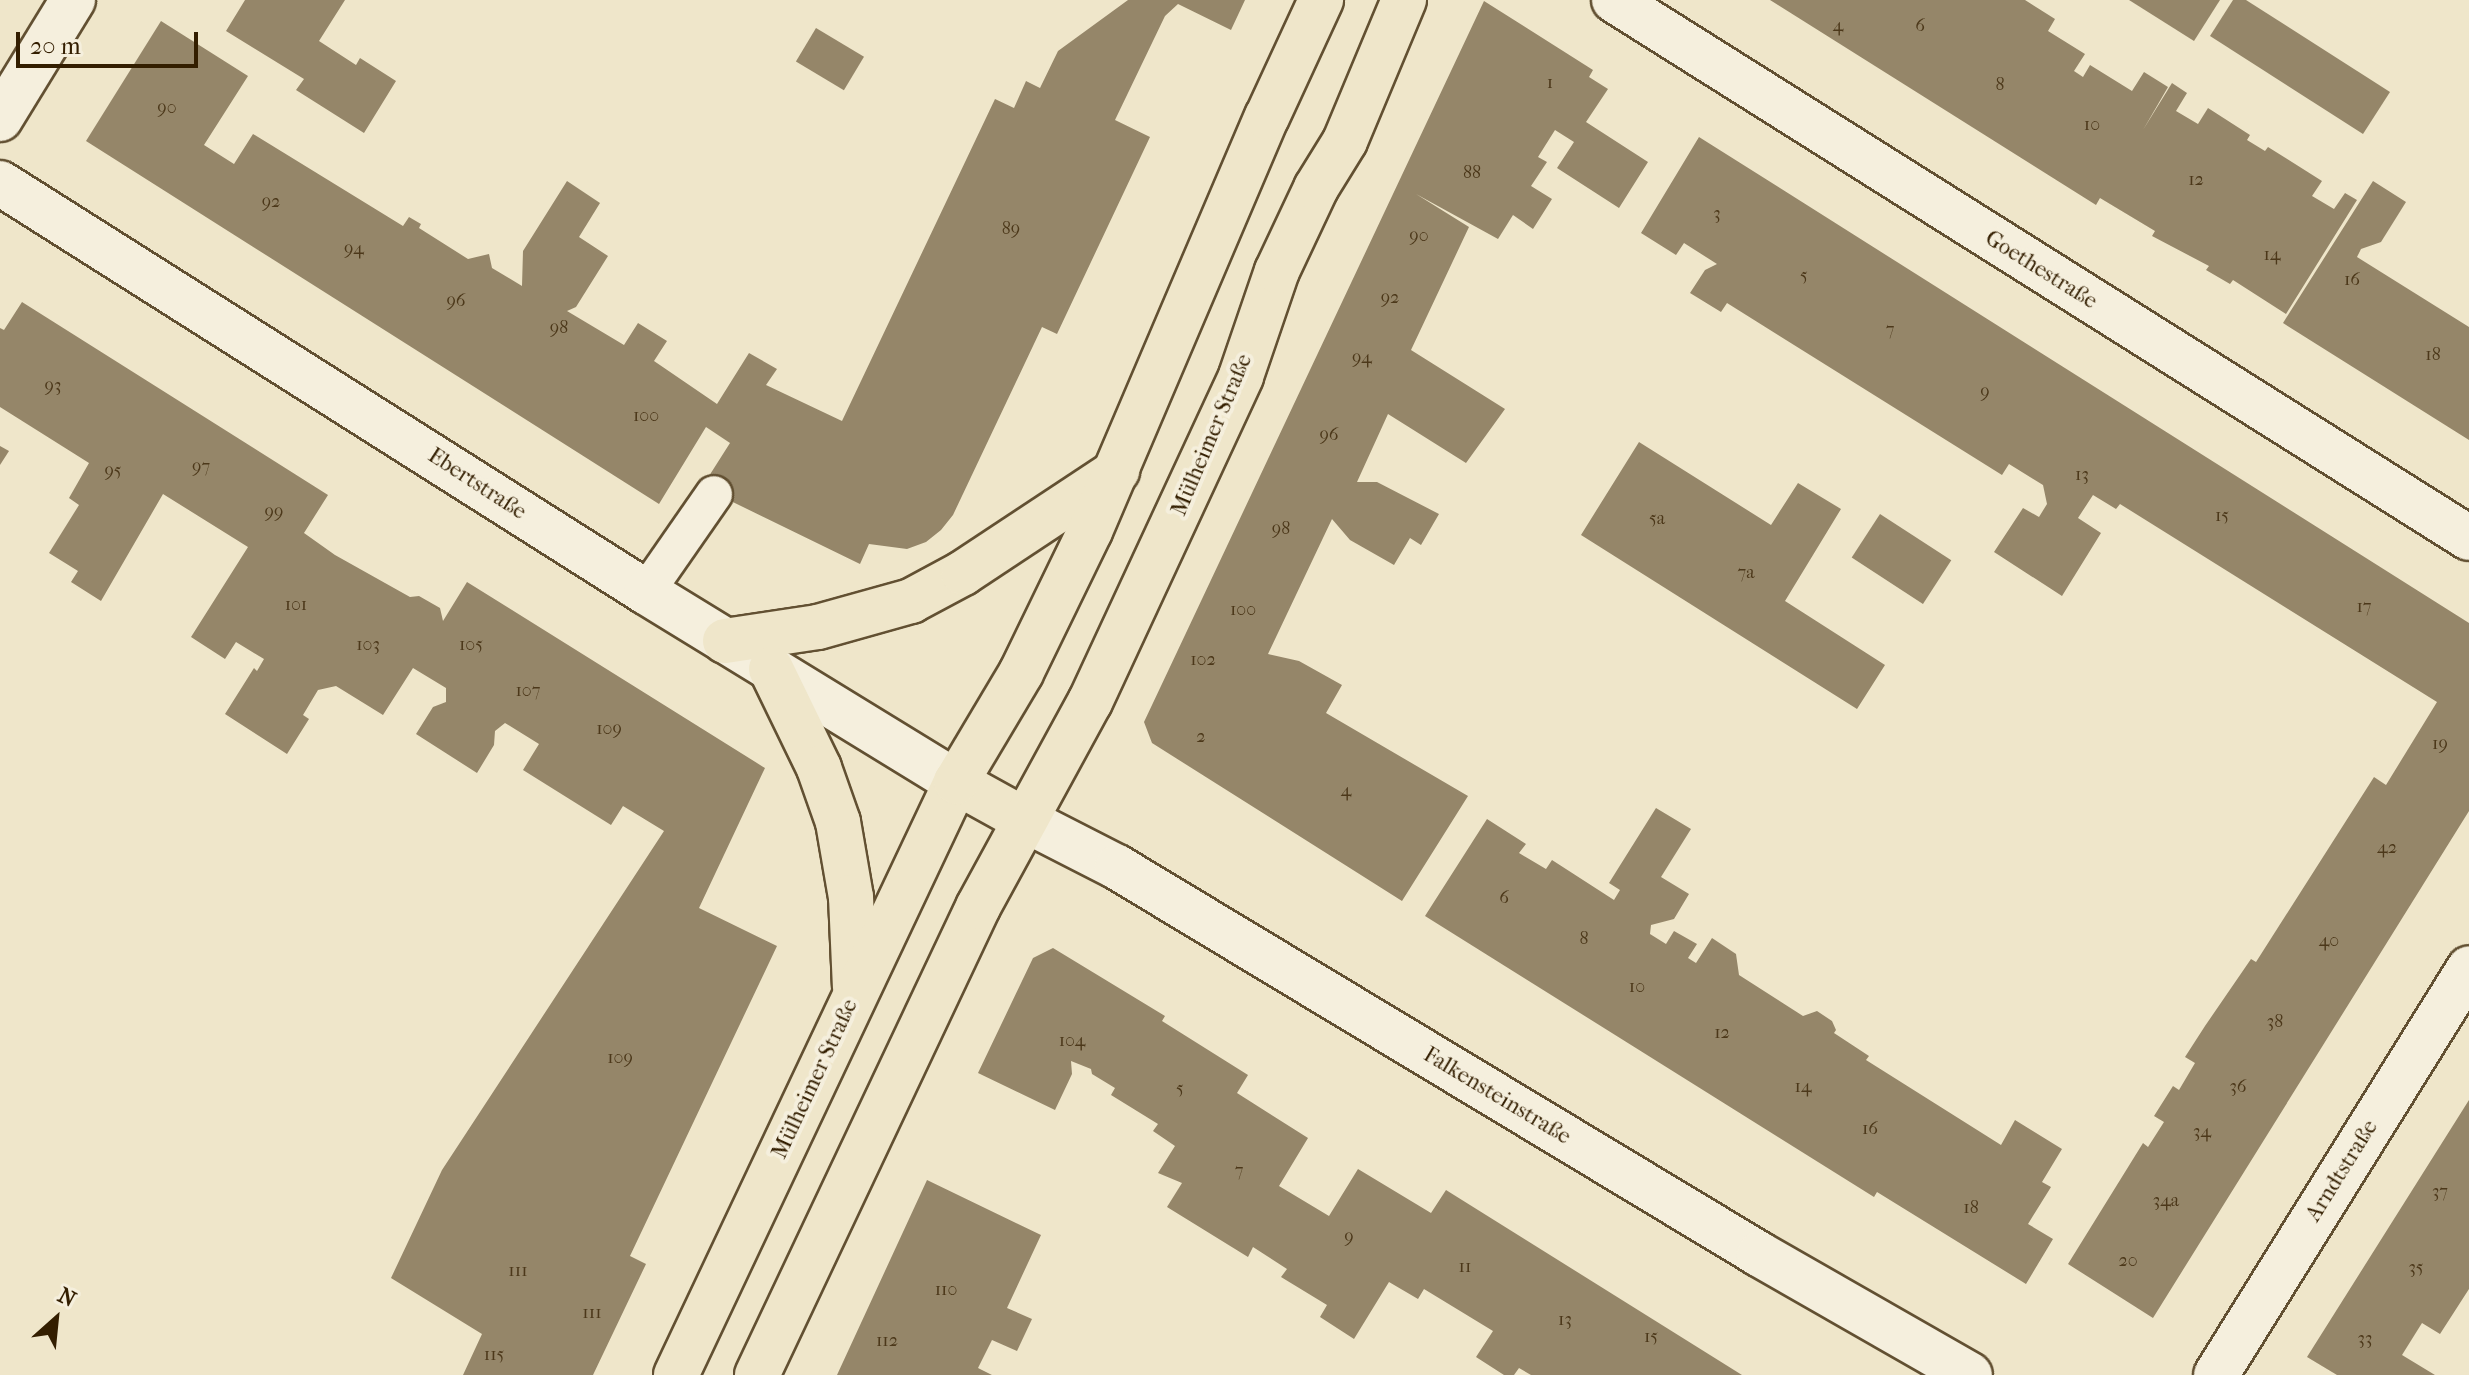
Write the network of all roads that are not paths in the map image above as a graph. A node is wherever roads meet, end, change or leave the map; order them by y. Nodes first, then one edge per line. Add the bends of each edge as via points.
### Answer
1 (73, 0) edge
2 (1321, 0) edge
3 (1404, 0) edge
4 (1614, 0) edge
5 (0, 119) edge
6 (0, 183) edge
7 (1117, 471) junction
8 (714, 494) dead end
9 (2469, 538) edge
10 (646, 592) junction
11 (725, 641) junction
12 (771, 669) junction
13 (956, 782) junction
14 (1023, 819) junction
15 (2469, 968) edge
16 (856, 993) junction
17 (676, 1375) edge
18 (757, 1375) edge
19 (1970, 1375) edge
20 (2216, 1375) edge

1 - 5 street
2 - 7 main road, Mülheimer Straße
3 - 14 main road, Mülheimer Straße via 1345,141 1277,271 1241,376 1176,519 1090,702
4 - 9 street, Goethestraße
6 - 10 street, Ebertstraße
7 - 11 main road via 963,573 911,601 818,627
7 - 13 main road, Mülheimer Straße via 1021,673
8 - 10 lane
10 - 11 street, Ebertstraße
11 - 12 street, Ebertstraße
12 - 13 street, Ebertstraße
12 - 16 main road via 819,768 838,822 851,897
13 - 14 main road
13 - 16 main road, Mülheimer Straße
14 - 18 main road, Mülheimer Straße
14 - 19 street, Falkensteinstraße via 1117,867 1759,1254
15 - 20 street, Arndtstraße
16 - 17 main road, Mülheimer Straße

